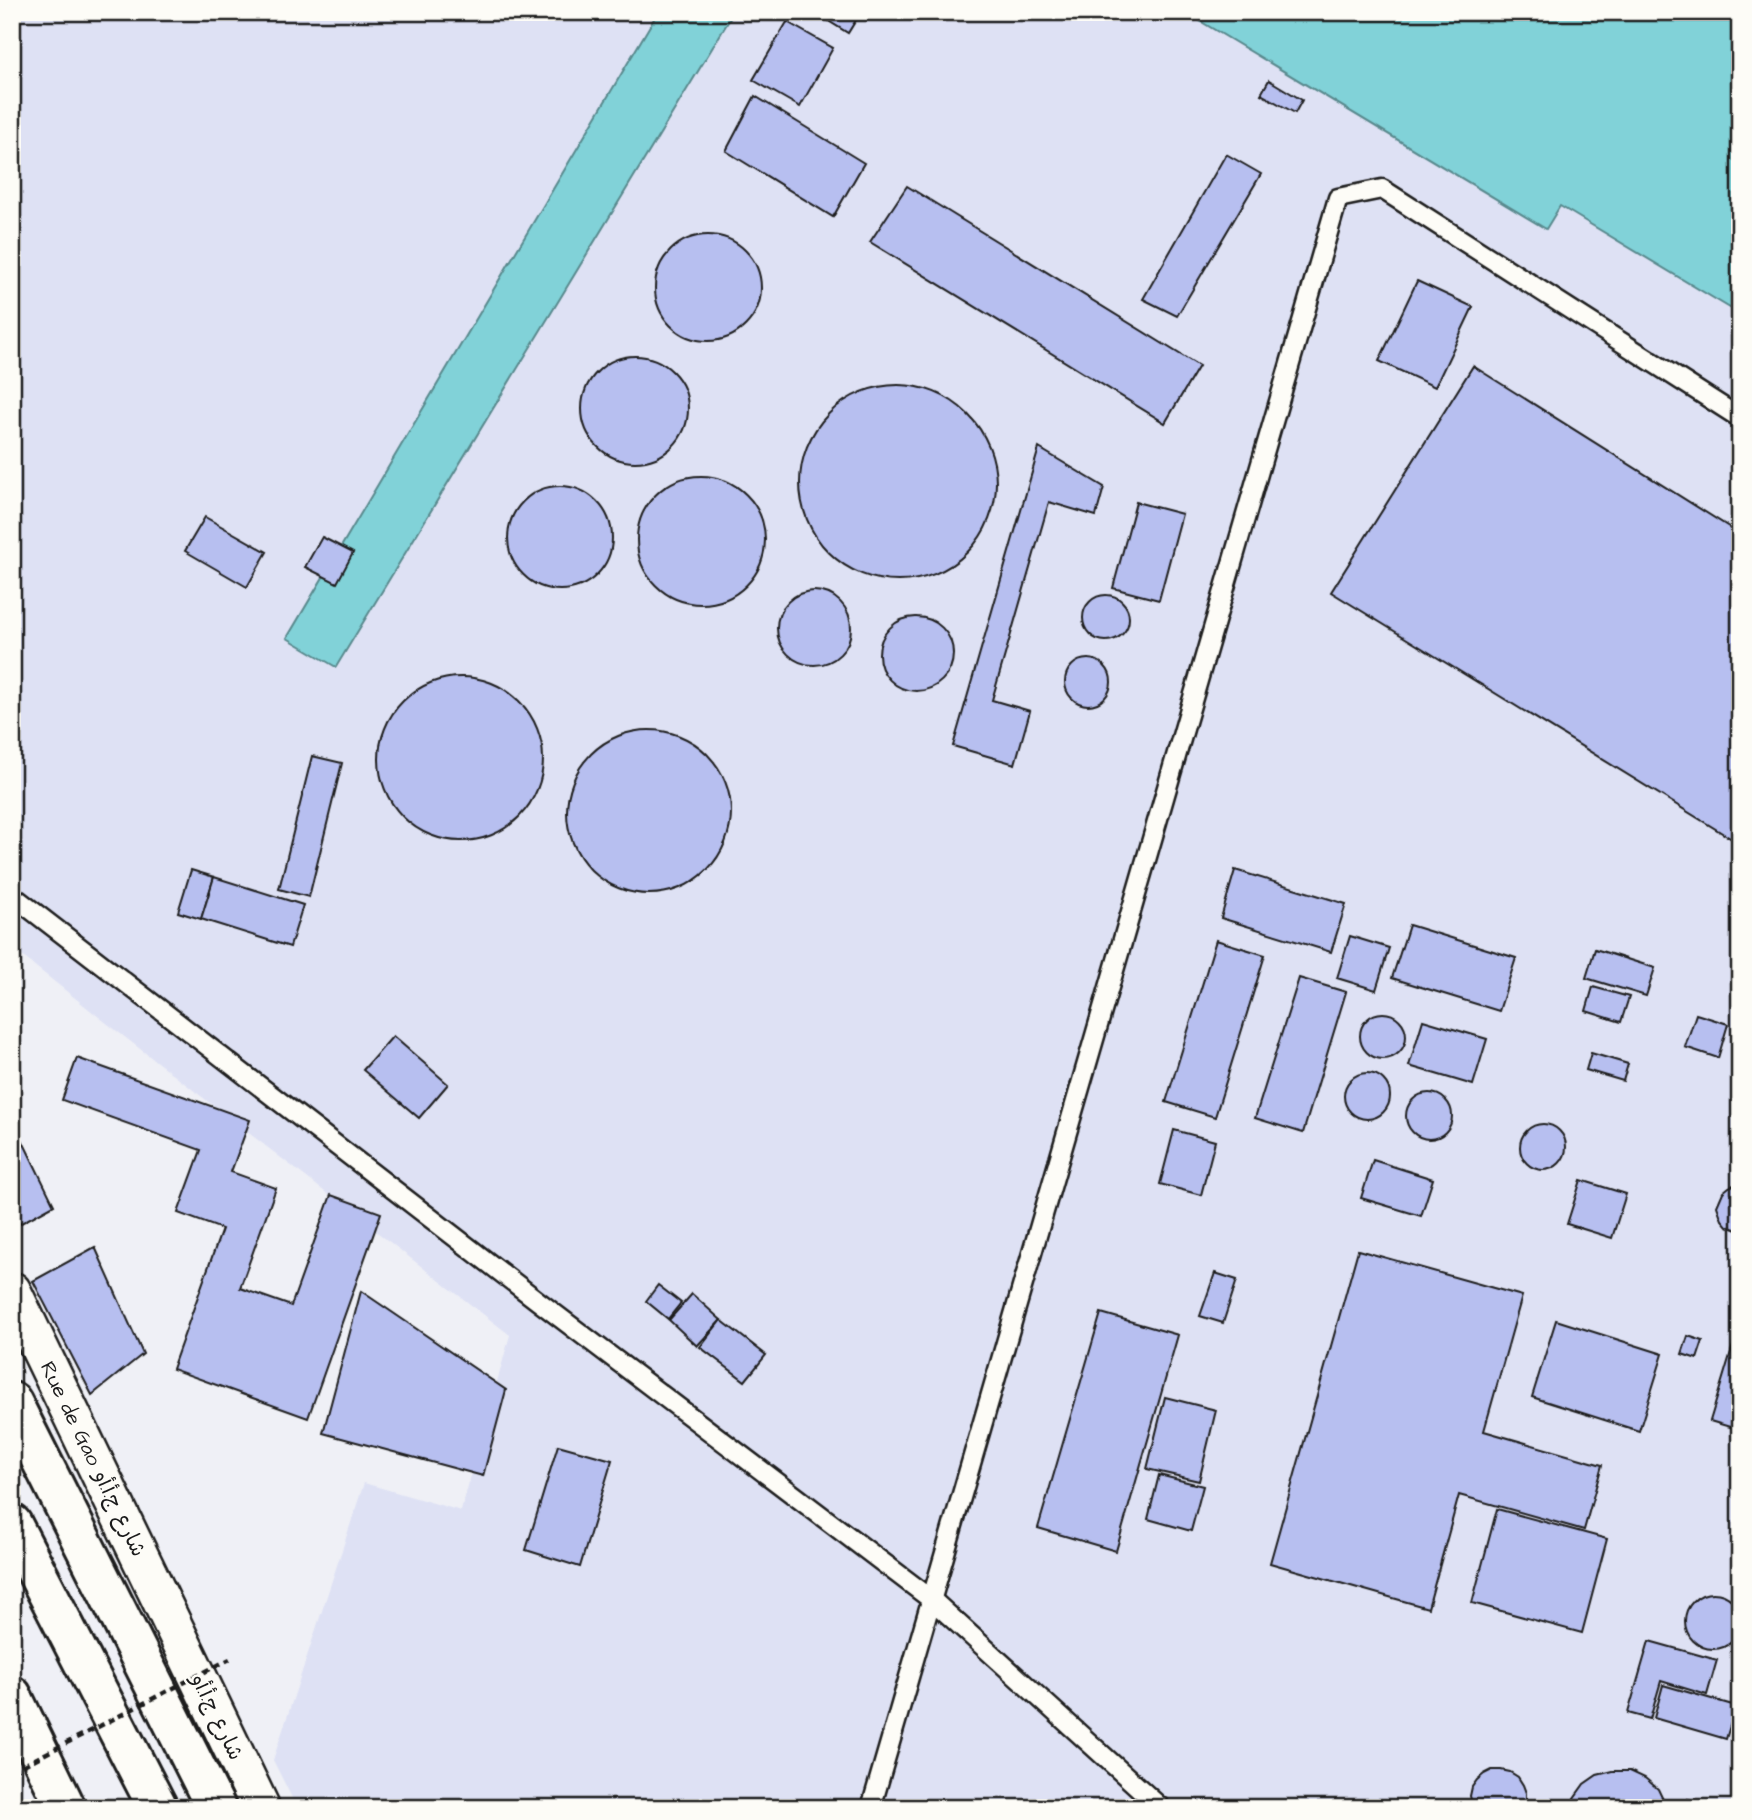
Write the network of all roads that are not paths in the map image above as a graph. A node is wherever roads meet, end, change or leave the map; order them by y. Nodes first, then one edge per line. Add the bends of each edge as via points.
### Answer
1 (1740, 418) edge
2 (12, 895) edge
3 (12, 1291) edge
4 (12, 1402) edge
5 (12, 1524) edge
6 (931, 1599) junction
7 (173, 1627) joint
8 (12, 1696) edge
9 (12, 1739) edge
10 (60, 1796) edge
11 (158, 1808) edge
12 (216, 1808) edge
13 (261, 1808) edge
14 (871, 1808) edge
15 (1161, 1808) edge

1 - 6 lane via 1382,189 1338,198
2 - 6 lane
3 - 7 street, Rue de Gao شارع ج.أ.أو
4 - 12 highway
5 - 11 highway
6 - 14 lane
6 - 15 lane
7 - 13 street, شارع ج.أ.أو
8 - 10 highway
9 - 10 highway

